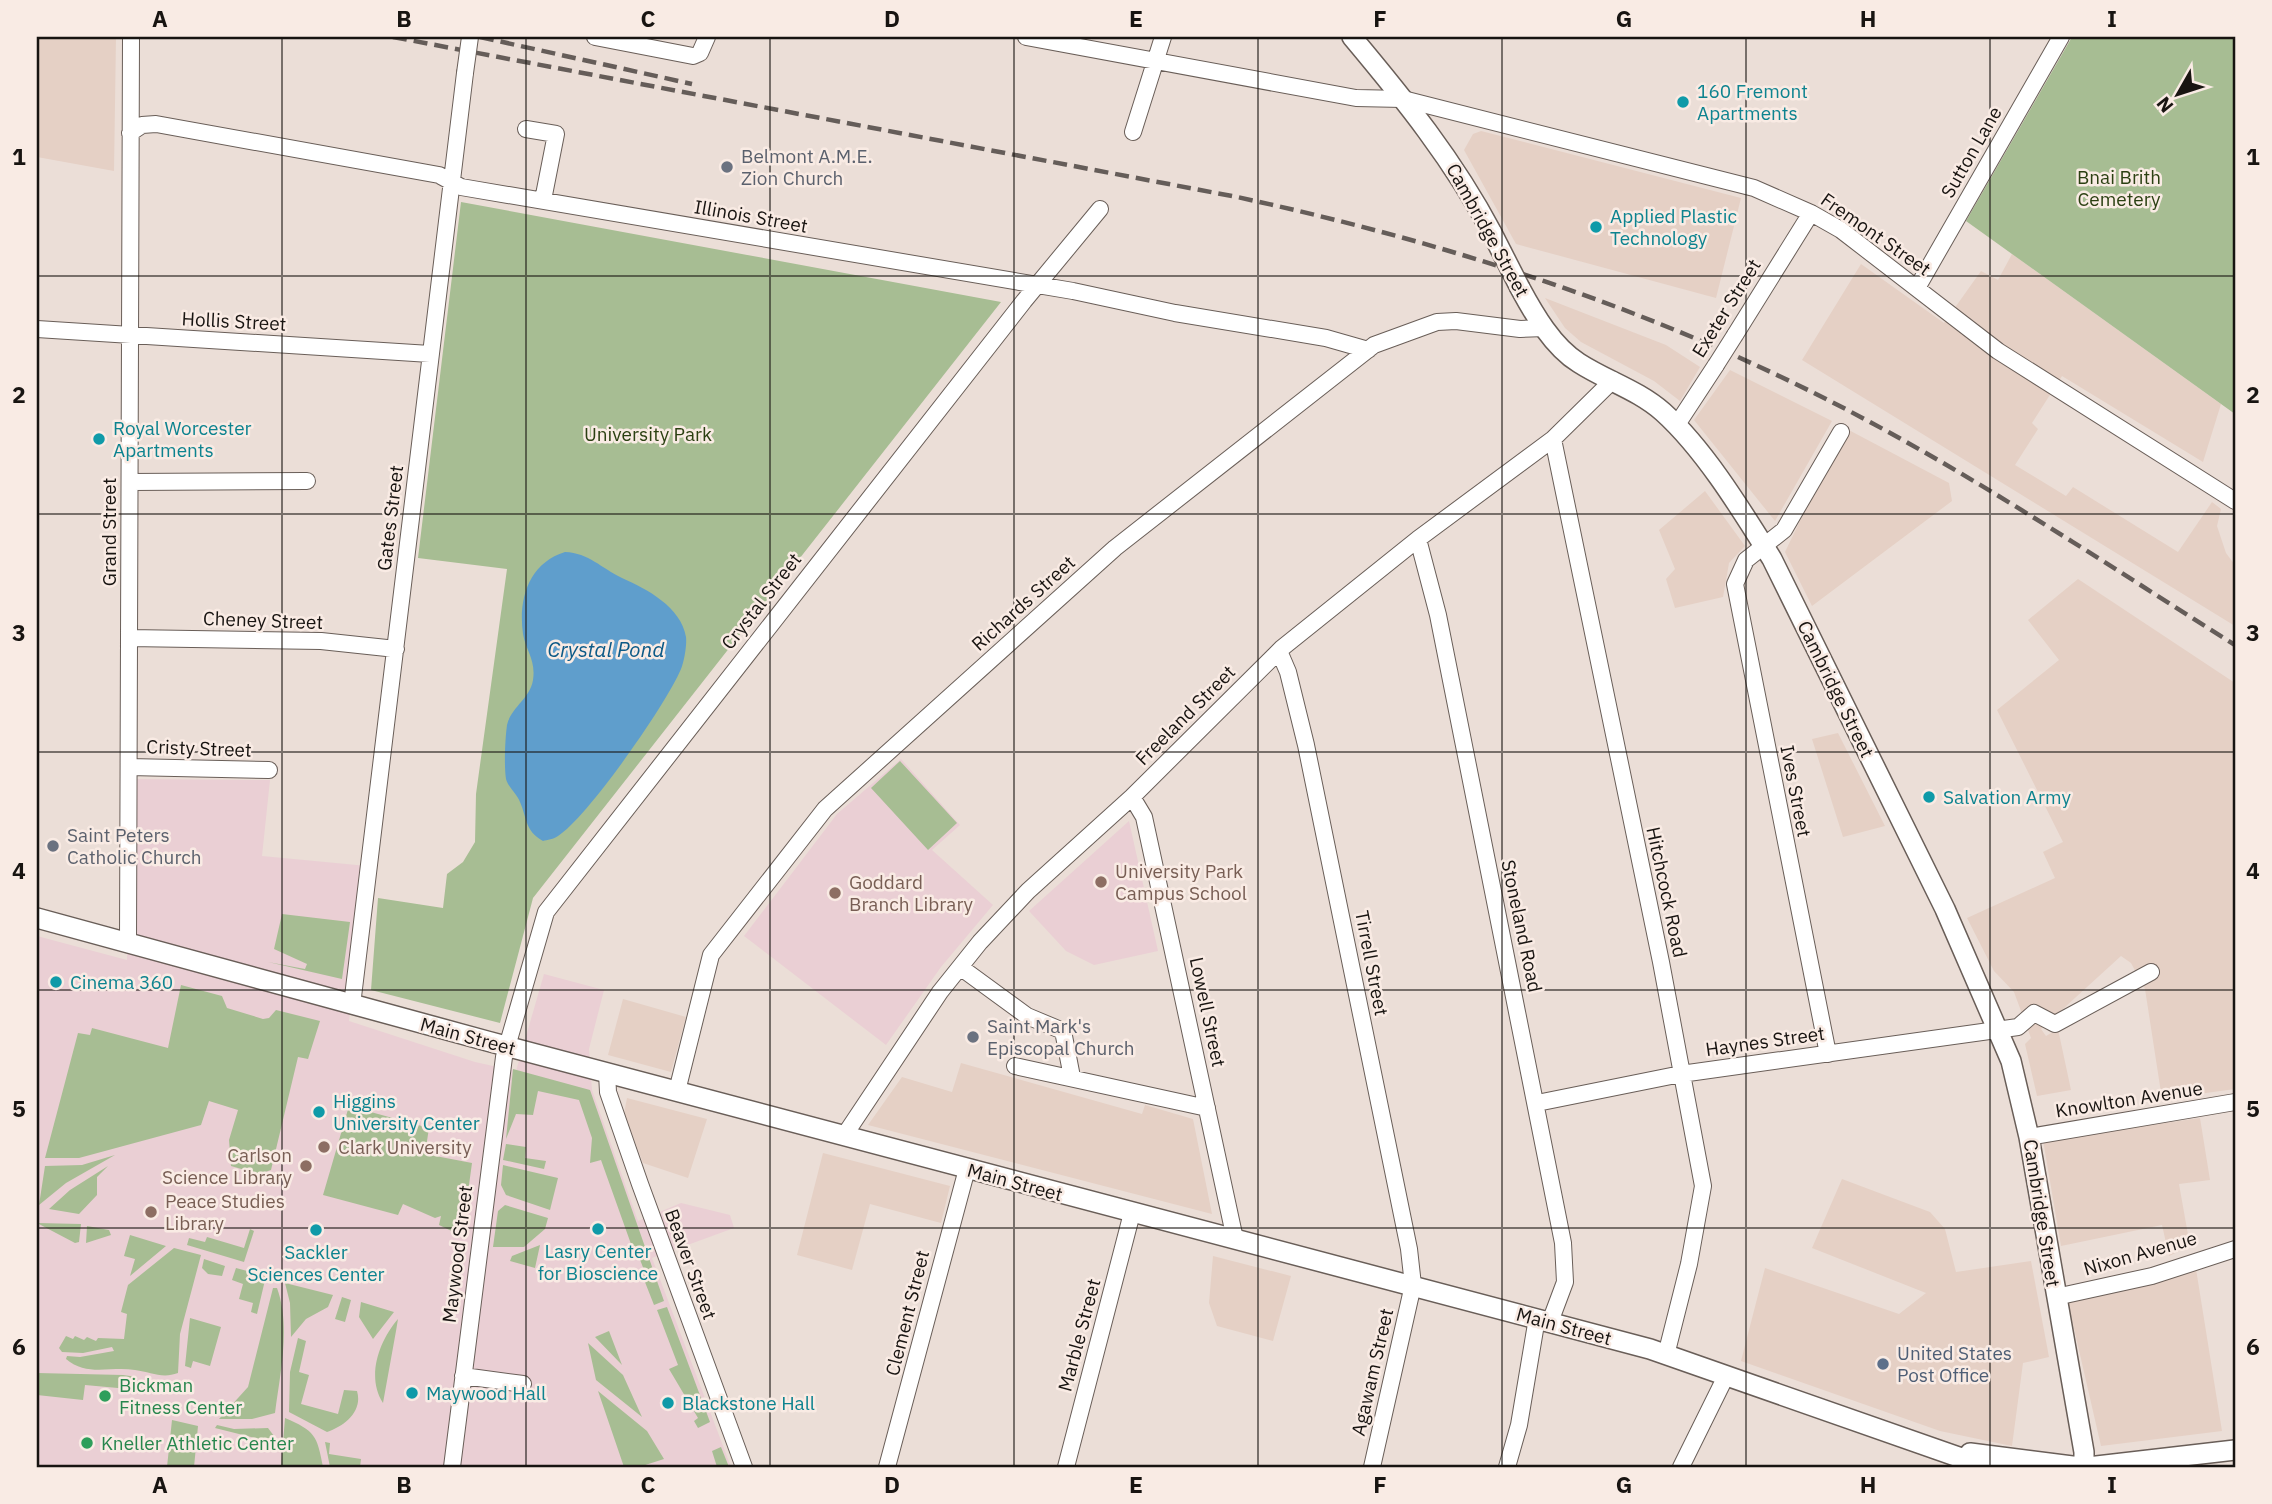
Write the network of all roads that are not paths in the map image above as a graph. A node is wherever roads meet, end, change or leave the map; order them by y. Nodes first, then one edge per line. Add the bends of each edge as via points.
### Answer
1 (131, 37) edge
2 (470, 37) edge
3 (595, 37) edge
4 (707, 37) edge
5 (1026, 37) edge
6 (1163, 37) edge
7 (1352, 37) edge
8 (2061, 37) edge
9 (1156, 60) junction
10 (1403, 99) junction
11 (526, 129) dead end
12 (1133, 132) dead end
13 (130, 133) junction
14 (451, 181) junction
15 (543, 200) junction
16 (1100, 209) dead end
17 (1811, 213) junction
18 (1035, 286) junction
19 (1917, 288) junction
20 (1545, 328) junction
21 (37, 329) edge
22 (130, 335) junction
23 (1368, 351) junction
24 (430, 354) junction
25 (1614, 380) junction
26 (1676, 426) junction
27 (1841, 432) dead end
28 (1553, 439) junction
29 (307, 481) dead end
30 (130, 482) junction
31 (2229, 497) edge
32 (1418, 539) junction
33 (1763, 545) junction
34 (129, 638) junction
35 (396, 649) junction
36 (1279, 651) junction
37 (129, 767) junction
38 (269, 770) dead end
39 (1132, 797) junction
40 (37, 918) edge
41 (128, 943) junction
42 (960, 967) junction
43 (2151, 972) dead end
44 (352, 1005) junction
45 (1999, 1029) junction
46 (507, 1046) junction
47 (1828, 1054) junction
48 (1015, 1066) dead end
49 (607, 1073) junction
50 (1681, 1074) junction
51 (1072, 1077) junction
52 (677, 1091) junction
53 (2235, 1102) edge
54 (1537, 1103) junction
55 (1207, 1108) junction
56 (844, 1136) junction
57 (2029, 1137) junction
58 (967, 1169) junction
59 (1132, 1213) junction
60 (1236, 1239) junction
61 (2235, 1249) edge
62 (1413, 1285) junction
63 (2056, 1297) junction
64 (1544, 1320) junction
65 (1666, 1355) junction
66 (463, 1376) junction
67 (1726, 1376) junction
68 (523, 1384) dead end
69 (1934, 1448) junction
70 (2235, 1450) edge
71 (452, 1467) edge
72 (744, 1467) edge
73 (887, 1467) edge
74 (1066, 1467) edge
75 (1372, 1467) edge
76 (1507, 1467) edge
77 (1681, 1467) edge
78 (1987, 1467) edge
79 (2084, 1467) edge

1 - 13 street, Grand Street
2 - 14 street, Gates Street, bridge
3 - 4 street via 693,56 701,53
5 - 9 street, Fremont Street
6 - 9 street
7 - 10 main road, Cambridge Street
8 - 19 street, Sutton Lane
9 - 10 street, Fremont Street via 1356,98
9 - 12 street
10 - 17 street, Fremont Street via 1754,188
10 - 20 main road, Cambridge Street, bridge via 1471,195
11 - 15 street via 556,134
13 - 14 street, Illinois Street via 142,125 156,124 209,131
13 - 22 street, Grand Street
14 - 15 street, Illinois Street via 461,187
14 - 24 street, Gates Street
15 - 18 street, Illinois Street
16 - 18 street, Crystal Street
17 - 19 street, Fremont Street
17 - 26 street, Exeter Street, bridge
18 - 23 street, Illinois Street via 1326,338
18 - 46 street, Crystal Street via 546,912
19 - 31 street, Fremont Street via 1998,351
20 - 23 street, Richards Street via 1437,322
20 - 25 main road, Cambridge Street via 1578,363
21 - 22 street, Hollis Street
22 - 24 street, Hollis Street
22 - 30 street, Grand Street
23 - 52 street, Richards Street via 1115,548 825,809 711,955
24 - 35 street, Gates Street
25 - 26 main road, Cambridge Street via 1649,400
25 - 28 street, Freeland Street
26 - 33 main road, Cambridge Street
27 - 33 street, Ives Street via 1784,530
28 - 32 street, Freeland Street
28 - 50 street, Hitchcock Road
29 - 30 street
30 - 34 street, Grand Street
32 - 36 street, Freeland Street
32 - 54 street, Stoneland Road via 1438,615
33 - 45 main road, Cambridge Street via 1945,909
33 - 47 street, Ives Street via 1739,571 1737,601
34 - 35 street, Cheney Street via 321,641
34 - 37 street, Grand Street
35 - 44 street, Gates Street
36 - 39 street, Freeland Street
36 - 62 street, Tirrell Street via 1288,672 1326,841
37 - 38 street, Cristy Street
37 - 41 street, Grand Street
39 - 42 street, Freeland Street via 1028,891
39 - 55 street, Lowell Street via 1144,817
40 - 41 main road, Main Street
41 - 44 main road, Main Street
42 - 51 street via 1027,1016 1063,1031
42 - 56 street, Freeland Street
43 - 45 street, Haynes Street via 2054,1024 2034,1013 2018,1027
44 - 46 main road, Main Street
45 - 47 street, Haynes Street
45 - 57 main road, Cambridge Street
46 - 49 main road, Main Street
46 - 66 street, Maywood Street
47 - 50 street, Haynes Street
48 - 51 street
49 - 52 main road, Main Street
49 - 72 street, Beaver Street via 608,1092
50 - 54 street, Haynes Street
50 - 65 street, Hitchcock Road via 1703,1186
51 - 55 street
52 - 56 main road, Main Street
53 - 57 street, Knowlton Avenue
54 - 64 street, Stoneland Road via 1566,1264 1565,1282
55 - 60 street, Lowell Street
56 - 58 main road, Main Street
57 - 63 main road, Cambridge Street
58 - 59 main road, Main Street
58 - 73 street, Clement Street
59 - 60 main road, Main Street
59 - 74 street, Marble Street
60 - 62 main road, Main Street
61 - 63 street, Nixon Avenue via 2152,1276
62 - 64 main road, Main Street
62 - 75 street, Agawam Street
63 - 79 main road, Cambridge Street
64 - 65 main road, Main Street
64 - 76 street, Stoneland Road
65 - 67 main road, Main Street
66 - 68 street
66 - 71 street, Maywood Street
67 - 69 main road, Main Street
67 - 77 street
69 - 78 main road, Main Street
69 - 79 main road
70 - 79 main road

